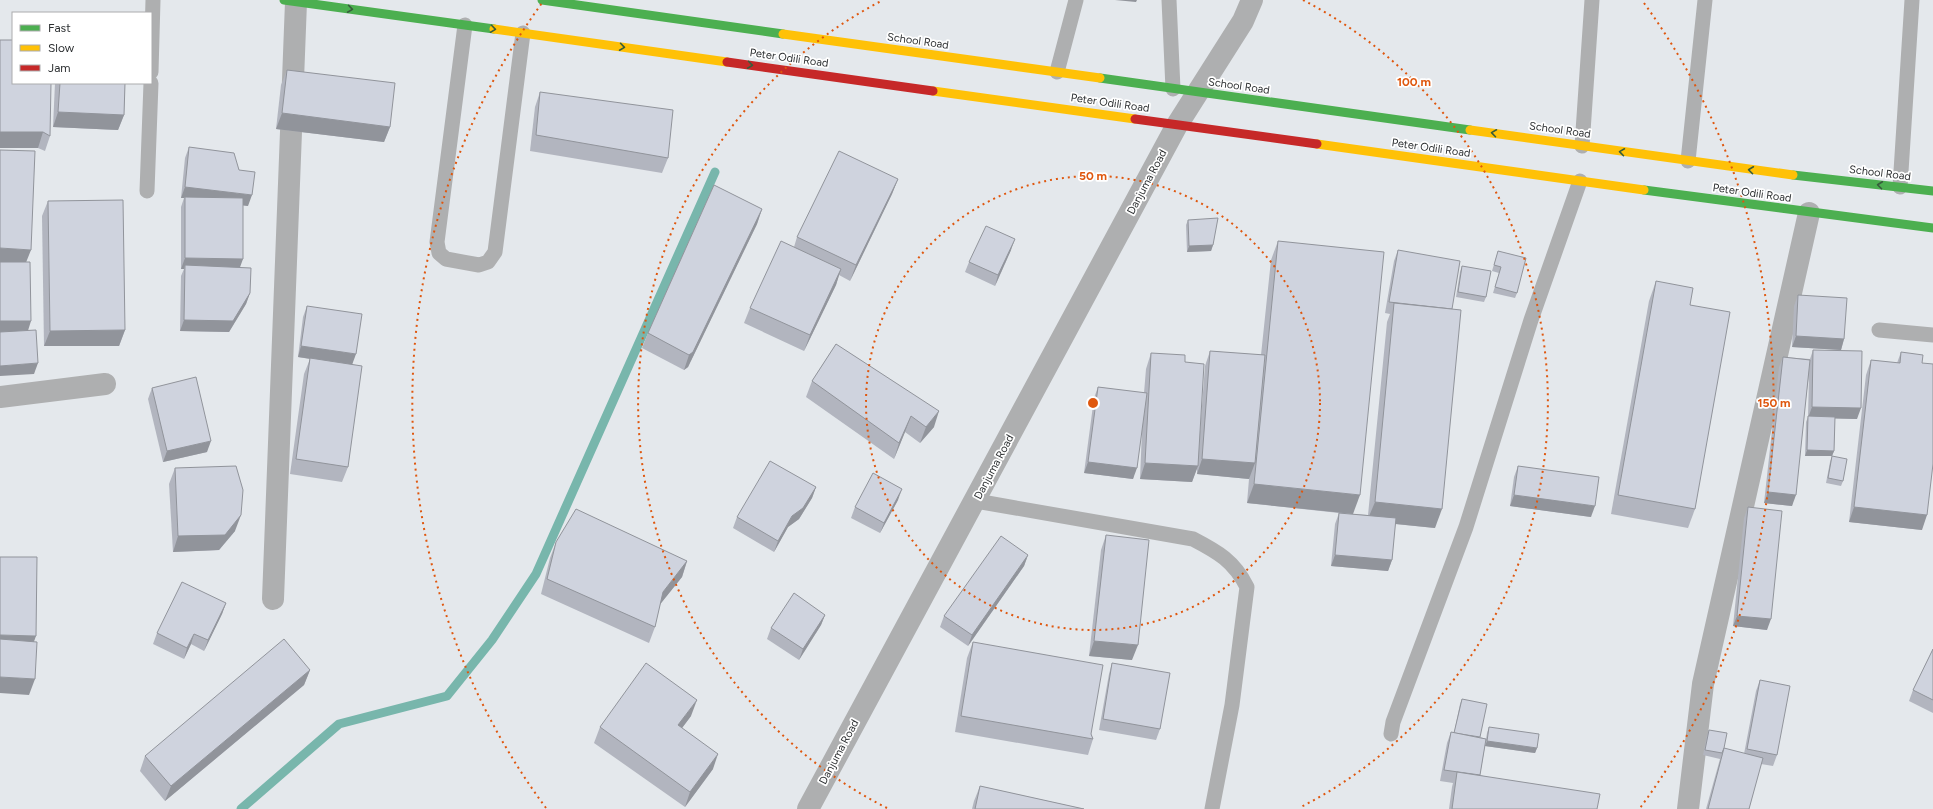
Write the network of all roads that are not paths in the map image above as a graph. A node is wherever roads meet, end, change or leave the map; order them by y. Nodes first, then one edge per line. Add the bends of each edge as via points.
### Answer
1 (153, 0) edge
2 (542, 0) edge
3 (1076, 0) edge
4 (1169, 0) edge
5 (1252, 0) edge
6 (1592, 0) edge
7 (1705, 0) edge
8 (1912, 0) edge
9 (290, 1) edge
10 (616, 5) edge
11 (465, 25) junction
12 (523, 33) junction
13 (152, 36) edge
14 (1057, 72) junction
15 (151, 84) edge
16 (1173, 89) junction
17 (1196, 92) junction
18 (1177, 125) junction
19 (1582, 146) junction
20 (1688, 161) junction
21 (1580, 181) junction
22 (1900, 187) junction
23 (147, 191) dead end
24 (1933, 191) edge
25 (1808, 213) junction
26 (1933, 228) edge
27 (1879, 330) dead end
28 (1933, 335) edge
29 (105, 384) dead end
30 (0, 397) edge
31 (976, 501) junction
32 (273, 599) dead end
33 (1391, 734) dead end
34 (808, 809) edge
35 (1212, 809) edge
36 (1688, 809) edge

1 - 13 lane
2 - 10 main road, School Road
3 - 14 lane
4 - 16 lane
5 - 17 street, Danjuma Road via 1243,21
6 - 19 lane
7 - 20 lane
8 - 22 lane
9 -> 11 main road, Peter Odili Road
9 - 32 street
10 - 14 main road, School Road
11 -> 12 main road, Peter Odili Road
11 - 12 lane via 437,242 439,253 446,259 479,265 488,262 495,252
12 -> 18 main road, Peter Odili Road
14 - 16 main road, School Road
15 - 23 lane
16 - 17 main road, School Road
17 - 18 street, Danjuma Road
19 -> 17 main road, School Road
18 - 21 main road, Peter Odili Road
18 - 31 street, Danjuma Road
20 -> 19 main road, School Road
22 -> 20 main road, School Road
21 - 25 main road, Peter Odili Road
21 - 33 lane via 1529,327 1466,527 1393,722
22 - 24 main road, School Road
25 - 26 main road, Peter Odili Road
25 - 36 street via 1704,684
27 - 28 lane
29 - 30 street
31 - 34 street, Danjuma Road
31 - 35 lane via 1193,539 1230,561 1240,574 1247,587 1232,705

